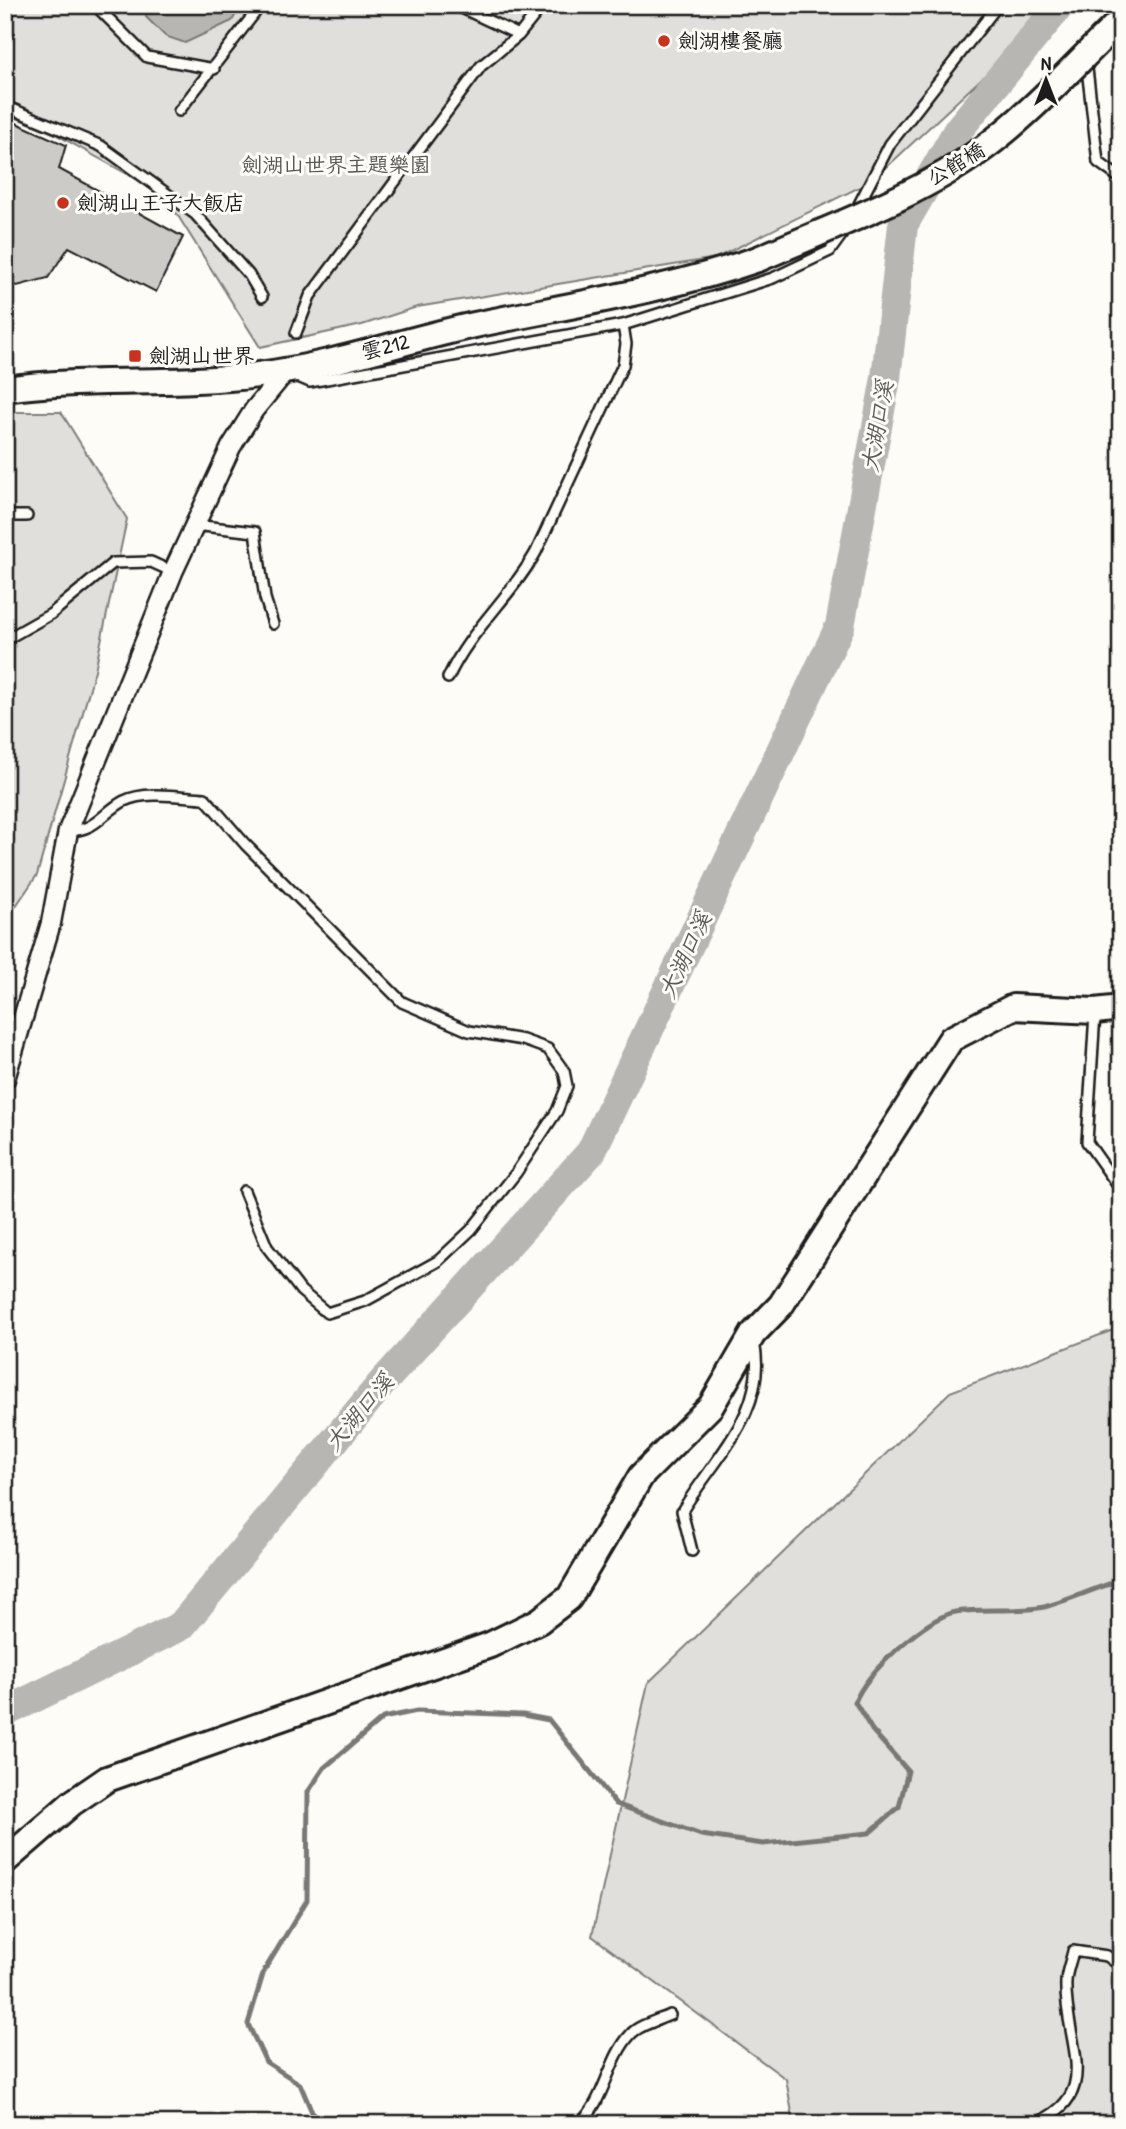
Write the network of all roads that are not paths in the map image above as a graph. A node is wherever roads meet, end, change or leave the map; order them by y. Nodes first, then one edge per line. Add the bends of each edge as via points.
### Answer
1 (95, 5) edge
2 (261, 5) edge
3 (455, 5) edge
4 (543, 5) edge
5 (998, 5) edge
6 (1121, 20) edge
7 (519, 35) junction
8 (1086, 54) junction
9 (214, 69) junction
10 (5, 106) edge
11 (179, 111) dead end
12 (1120, 178) edge
13 (758, 259) joint
14 (262, 297) dead end
15 (622, 325) junction
16 (296, 333) dead end
17 (286, 371) junction
18 (5, 389) edge
19 (5, 516) edge
20 (27, 516) dead end
21 (194, 524) junction
22 (173, 572) junction
23 (273, 624) dead end
24 (5, 640) edge
25 (448, 678) dead end
26 (68, 831) junction
27 (1121, 1008) edge
28 (1095, 1012) junction
29 (5, 1079) edge
30 (1121, 1190) edge
31 (244, 1191) dead end
32 (753, 1334) junction
33 (692, 1551) dead end
34 (5, 1861) edge
35 (1121, 1966) edge
36 (670, 2015) dead end
37 (579, 2124) edge
38 (1033, 2124) edge

1 - 9 lane via 147,57
2 - 9 lane
3 - 7 lane
4 - 7 lane
5 - 15 lane via 890,144 830,251 773,278
6 - 8 street, 公館橋 / 雲212, bridge
7 - 16 lane via 481,66 310,296
8 - 12 lane via 1098,162
8 - 13 street, 公館橋 / 雲212, bridge via 981,150 909,192
9 - 11 lane
10 - 14 lane via 101,146 195,214
13 - 17 street, 雲212 / 雲212 via 714,274
15 - 17 lane via 310,382
15 - 25 lane via 626,344 622,365 537,552 521,580 461,649
17 - 18 street, 雲212 / 雲212 via 218,380 51,383
17 - 21 street via 236,438
19 - 20 lane
21 - 22 street
21 - 23 lane via 255,532
22 - 24 lane via 151,562 113,564 51,614
22 - 26 street
26 - 29 street via 51,923
26 - 31 lane via 84,831 125,800 205,798 244,844 402,1002 469,1031 548,1048 564,1071 567,1086 557,1111 471,1230 438,1261 365,1301 327,1313 302,1291 267,1247
27 - 28 street
28 - 30 lane via 1087,1142
28 - 32 street via 1013,1007 951,1039 781,1305
32 - 33 lane via 757,1381 740,1430 706,1471 682,1511
32 - 34 street via 711,1406 641,1476 569,1598 539,1621 490,1645 107,1779
35 - 38 lane via 1107,1956 1073,1951 1065,1982 1077,2079 1071,2099
36 - 37 lane via 632,2032 592,2113

